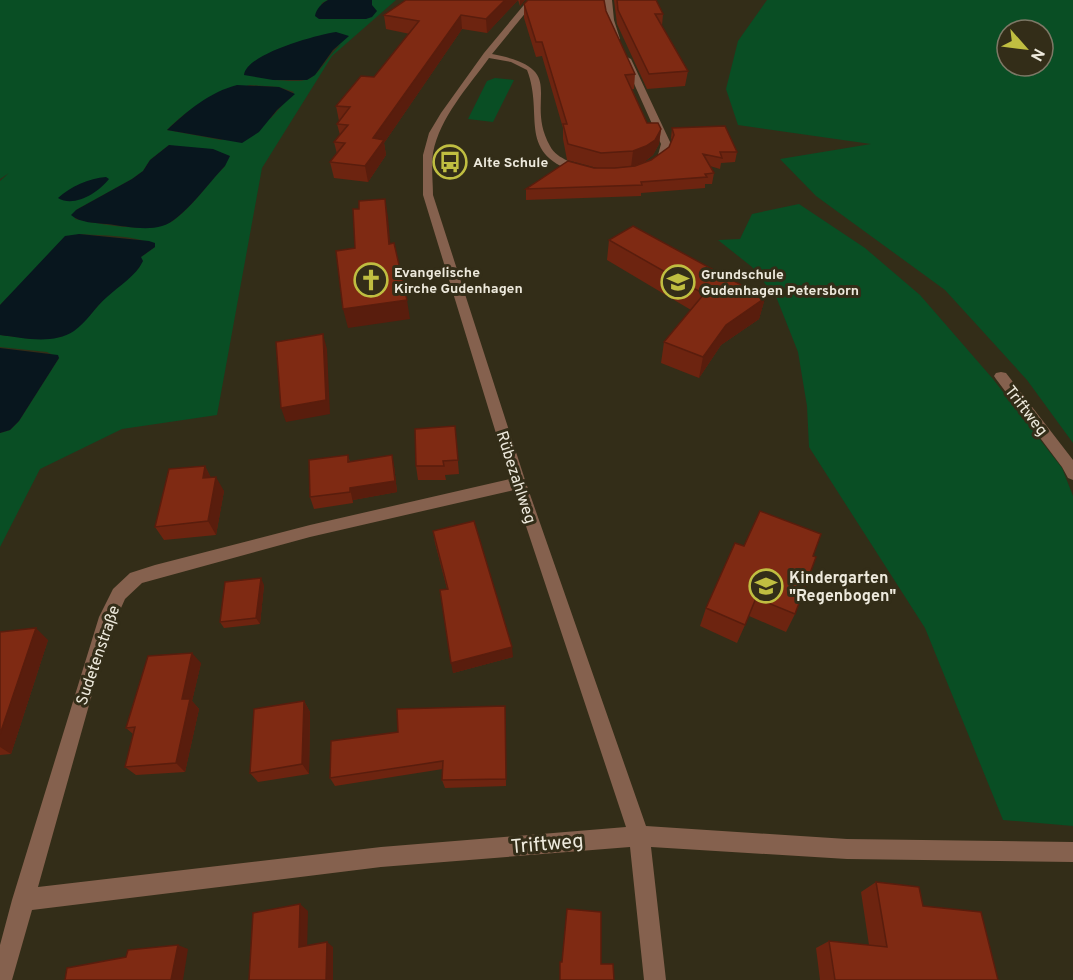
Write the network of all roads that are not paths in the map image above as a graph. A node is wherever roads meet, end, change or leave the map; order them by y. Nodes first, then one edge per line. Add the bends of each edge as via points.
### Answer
1 (532, 0) edge
2 (608, 0) edge
3 (487, 55) junction
4 (644, 168) edge
5 (593, 173) edge
6 (1001, 376) dead end
7 (1073, 474) edge
8 (519, 483) junction
9 (639, 836) junction
10 (1073, 852) edge
11 (24, 900) junction
12 (1, 980) edge
13 (655, 980) edge

1 - 3 street, Rübezahlweg
2 - 4 street via 611,25 666,144 659,161
3 - 5 street via 513,60 531,69 544,148 559,163
3 - 8 street, Rübezahlweg via 434,133 428,155 428,195
6 - 7 street, Triftweg
8 - 9 street, Rübezahlweg
8 - 11 street, Sudetenstraße via 310,531 136,578 119,594 108,617
9 - 10 street, Triftweg via 847,849
9 - 11 street, Triftweg via 381,856
9 - 13 street, Rübezahlweg
11 - 12 street, Sudetenstraße

